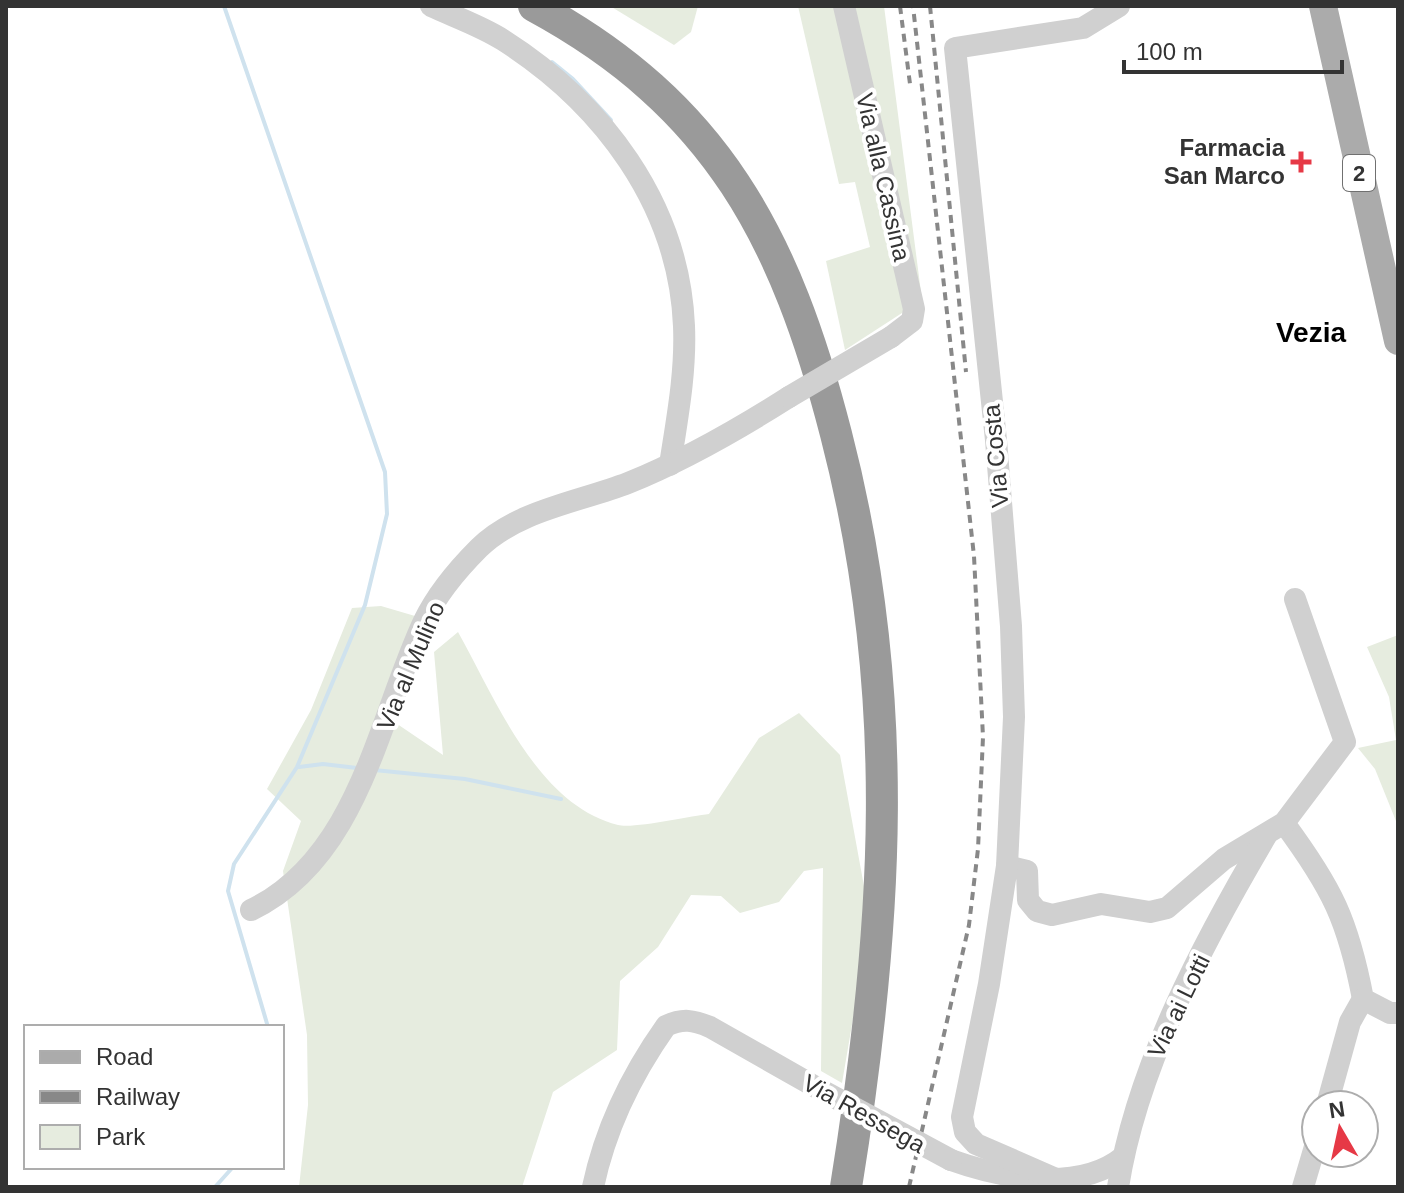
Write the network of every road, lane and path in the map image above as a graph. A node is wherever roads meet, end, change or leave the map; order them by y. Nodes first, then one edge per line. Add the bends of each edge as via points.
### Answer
1 (431, 6) edge
2 (534, 6) edge
3 (570, 6) edge
4 (844, 6) edge
5 (1119, 6) edge
6 (1323, 6) edge
7 (891, 337) joint
8 (1398, 341) edge
9 (670, 465) junction
10 (1295, 599) dead end
11 (1275, 830) junction
12 (1007, 866) junction
13 (251, 910) dead end
14 (1363, 999) junction
15 (1398, 1013) edge
16 (1331, 1089) edge
17 (1123, 1157) junction
18 (1063, 1182) junction
19 (593, 1187) edge
20 (846, 1187) edge
21 (866, 1187) edge
22 (1118, 1187) edge

1 - 9 street via 500,38 583,101 630,161 654,204 676,269 684,326
2 - 20 highway via 629,66 722,164 755,212 782,267 831,415 871,610 884,790 879,938
3 - 21 highway via 657,67 719,131 757,184 803,274 864,461 891,611 904,773 898,939
4 - 7 street, Via alla Cassina via 914,309 912,321
5 - 12 street, Via Costa via 1083,28 955,48 1011,626 1013,758
6 - 8 main road, 2
7 - 9 street, Via al Mulino, bridge
9 - 13 street, Via al Mulino via 561,503 481,546 445,586 425,620 363,779 307,870 280,897
10 - 11 street, Via ai Lotti via 1345,742
11 - 12 street via 1224,859 1175,903 1156,911 1101,904 1063,915 1043,913 1028,900 1027,871
11 - 14 street via 1340,911
11 - 17 street, Via ai Lotti via 1160,1038
12 - 18 street, Via Ressega via 963,1125 976,1144
14 - 15 street
14 - 16 street via 1350,1022
17 - 18 street, Via Ressega via 1095,1176
17 - 22 street, Via ai Lotti
18 - 19 street, Via Ressega, bridge via 996,1175 951,1160 691,1020 666,1026 635,1076 609,1132

